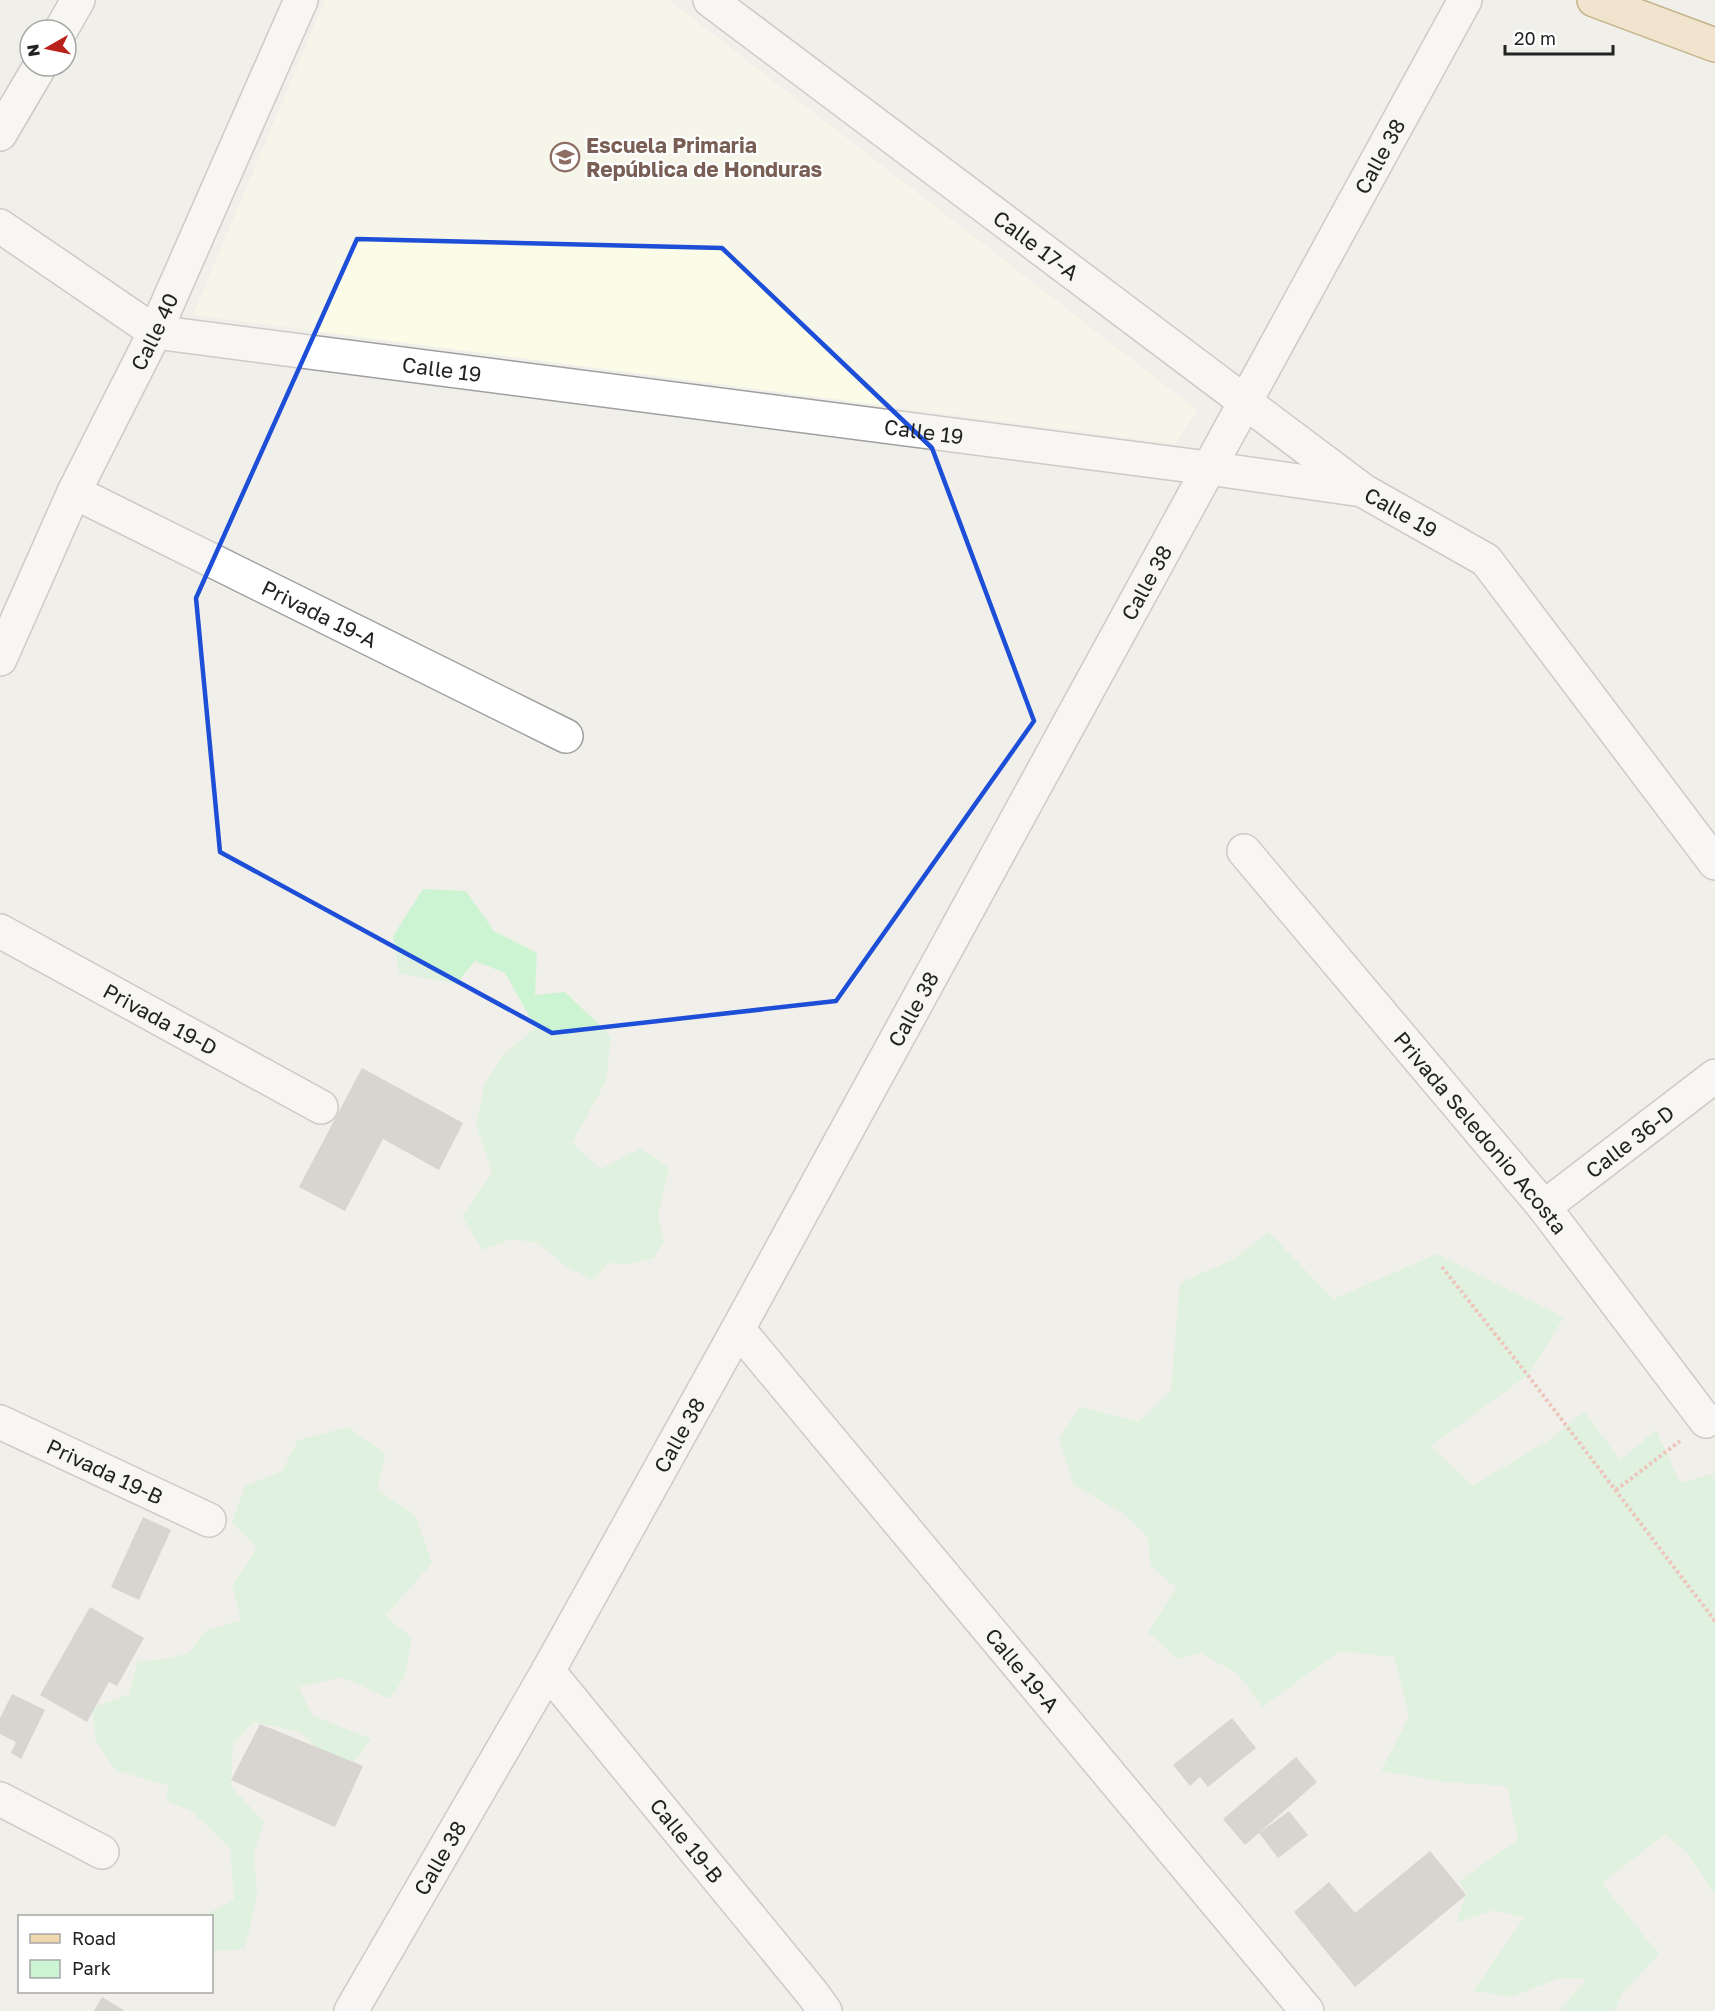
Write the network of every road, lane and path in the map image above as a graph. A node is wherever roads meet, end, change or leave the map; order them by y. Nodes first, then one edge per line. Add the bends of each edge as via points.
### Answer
1 (78, 0) edge
2 (301, 0) edge
3 (710, 0) edge
4 (1465, 0) edge
5 (1594, 0) edge
6 (67, 18) edge
7 (1715, 45) edge
8 (33, 78) edge
9 (0, 134) edge
10 (0, 226) edge
11 (155, 332) junction
12 (1245, 402) junction
13 (1208, 468) junction
14 (1362, 490) junction
15 (74, 492) junction
16 (0, 659) edge
17 (567, 736) dead end
18 (1244, 851) dead end
19 (1715, 863) edge
20 (0, 931) edge
21 (1715, 1076) edge
22 (321, 1107) dead end
23 (1544, 1207) junction
24 (1442, 1267) dead end
25 (738, 1329) junction
26 (1706, 1421) joint
27 (0, 1422) edge
28 (1616, 1490) junction
29 (209, 1520) dead end
30 (1715, 1621) edge
31 (548, 1671) junction
32 (0, 1799) edge
33 (102, 1852) dead end
34 (351, 2011) edge
35 (825, 2011) edge
36 (1307, 2011) edge

1 - 6 street
2 - 11 street, Calle 40
3 - 12 street, Calle 17-A
4 - 12 street, Calle 38
5 - 7 main road
8 - 9 street
10 - 11 street, Calle 19
11 - 13 street, Calle 19
11 - 15 street, Calle 40
12 - 13 street, Calle 38
12 - 14 street, Calle 17-A
13 - 14 street, Calle 19
13 - 25 street, Calle 38
14 - 19 street, Calle 19 via 1486,560
15 - 16 street, Calle 40
15 - 17 street, Privada 19-A
18 - 23 street, Privada Seledonio Acosta
20 - 22 street, Privada 19-D
21 - 23 street, Calle 36-D
23 - 26 street, Privada Seledonio Acosta
24 - 28 path
25 - 31 street, Calle 38
25 - 36 street, Calle 19-A
26 - 28 path
27 - 29 street, Privada 19-B
28 - 30 path
31 - 34 street, Calle 38
31 - 35 street, Calle 19-B
32 - 33 street

